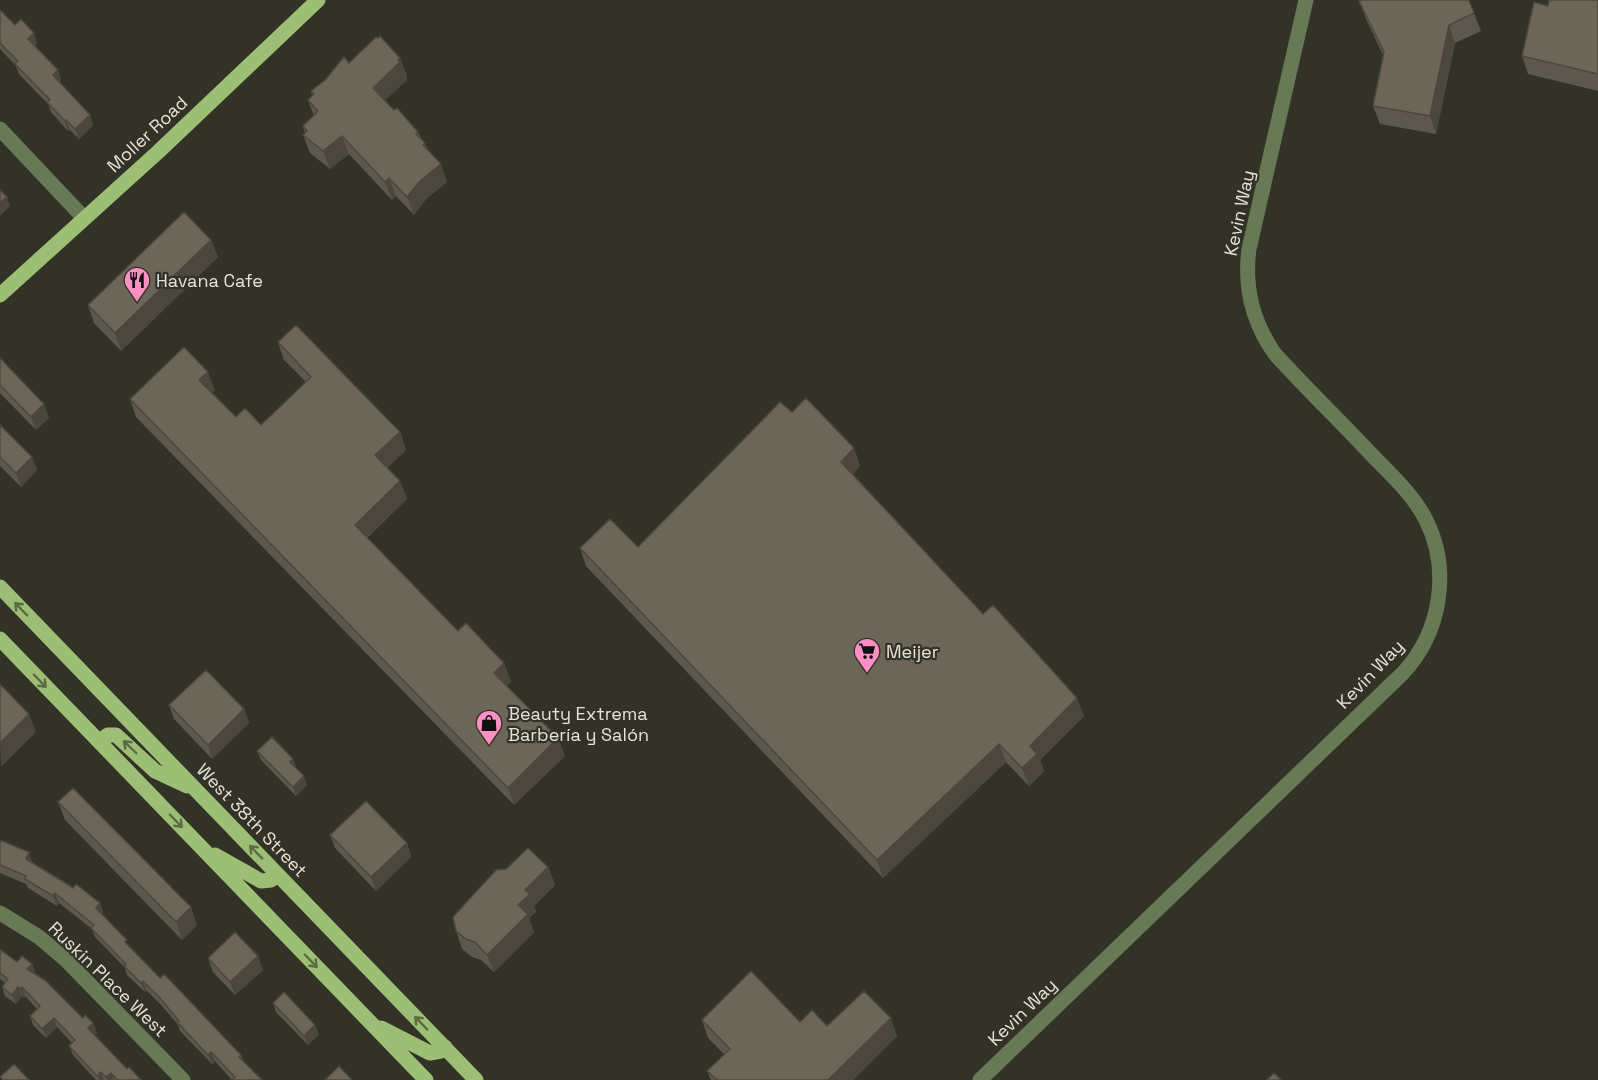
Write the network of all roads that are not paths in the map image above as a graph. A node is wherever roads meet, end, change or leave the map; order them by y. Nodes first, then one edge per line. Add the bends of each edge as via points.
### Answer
1 (318, 0) edge
2 (1306, 0) edge
3 (0, 129) edge
4 (84, 218) junction
5 (0, 295) edge
6 (0, 587) edge
7 (0, 639) edge
8 (99, 741) junction
9 (196, 790) junction
10 (199, 846) junction
11 (278, 874) junction
12 (0, 913) edge
13 (373, 1024) junction
14 (445, 1047) junction
15 (183, 1080) edge
16 (426, 1080) edge
17 (476, 1080) edge
18 (980, 1080) edge

1 - 4 main road, Moller Road
2 - 18 street, Kevin Way via 1249,249 1249,291 1255,318 1275,354 1406,490 1425,518 1439,564 1434,619 1423,645 1403,673
3 - 4 street
4 - 5 main road, Moller Road
9 -> 6 main road, West 38th Street
7 -> 8 main road
9 -> 8 main road via 155,771 116,735
8 -> 10 main road
11 -> 9 main road, West 38th Street
10 - 11 main road via 261,881
10 -> 13 main road
14 -> 11 main road, West 38th Street
12 - 15 street, Ruskin Place West via 39,936 66,960
13 - 14 main road via 427,1052 435,1053
13 - 16 main road
14 - 17 main road, West 38th Street

